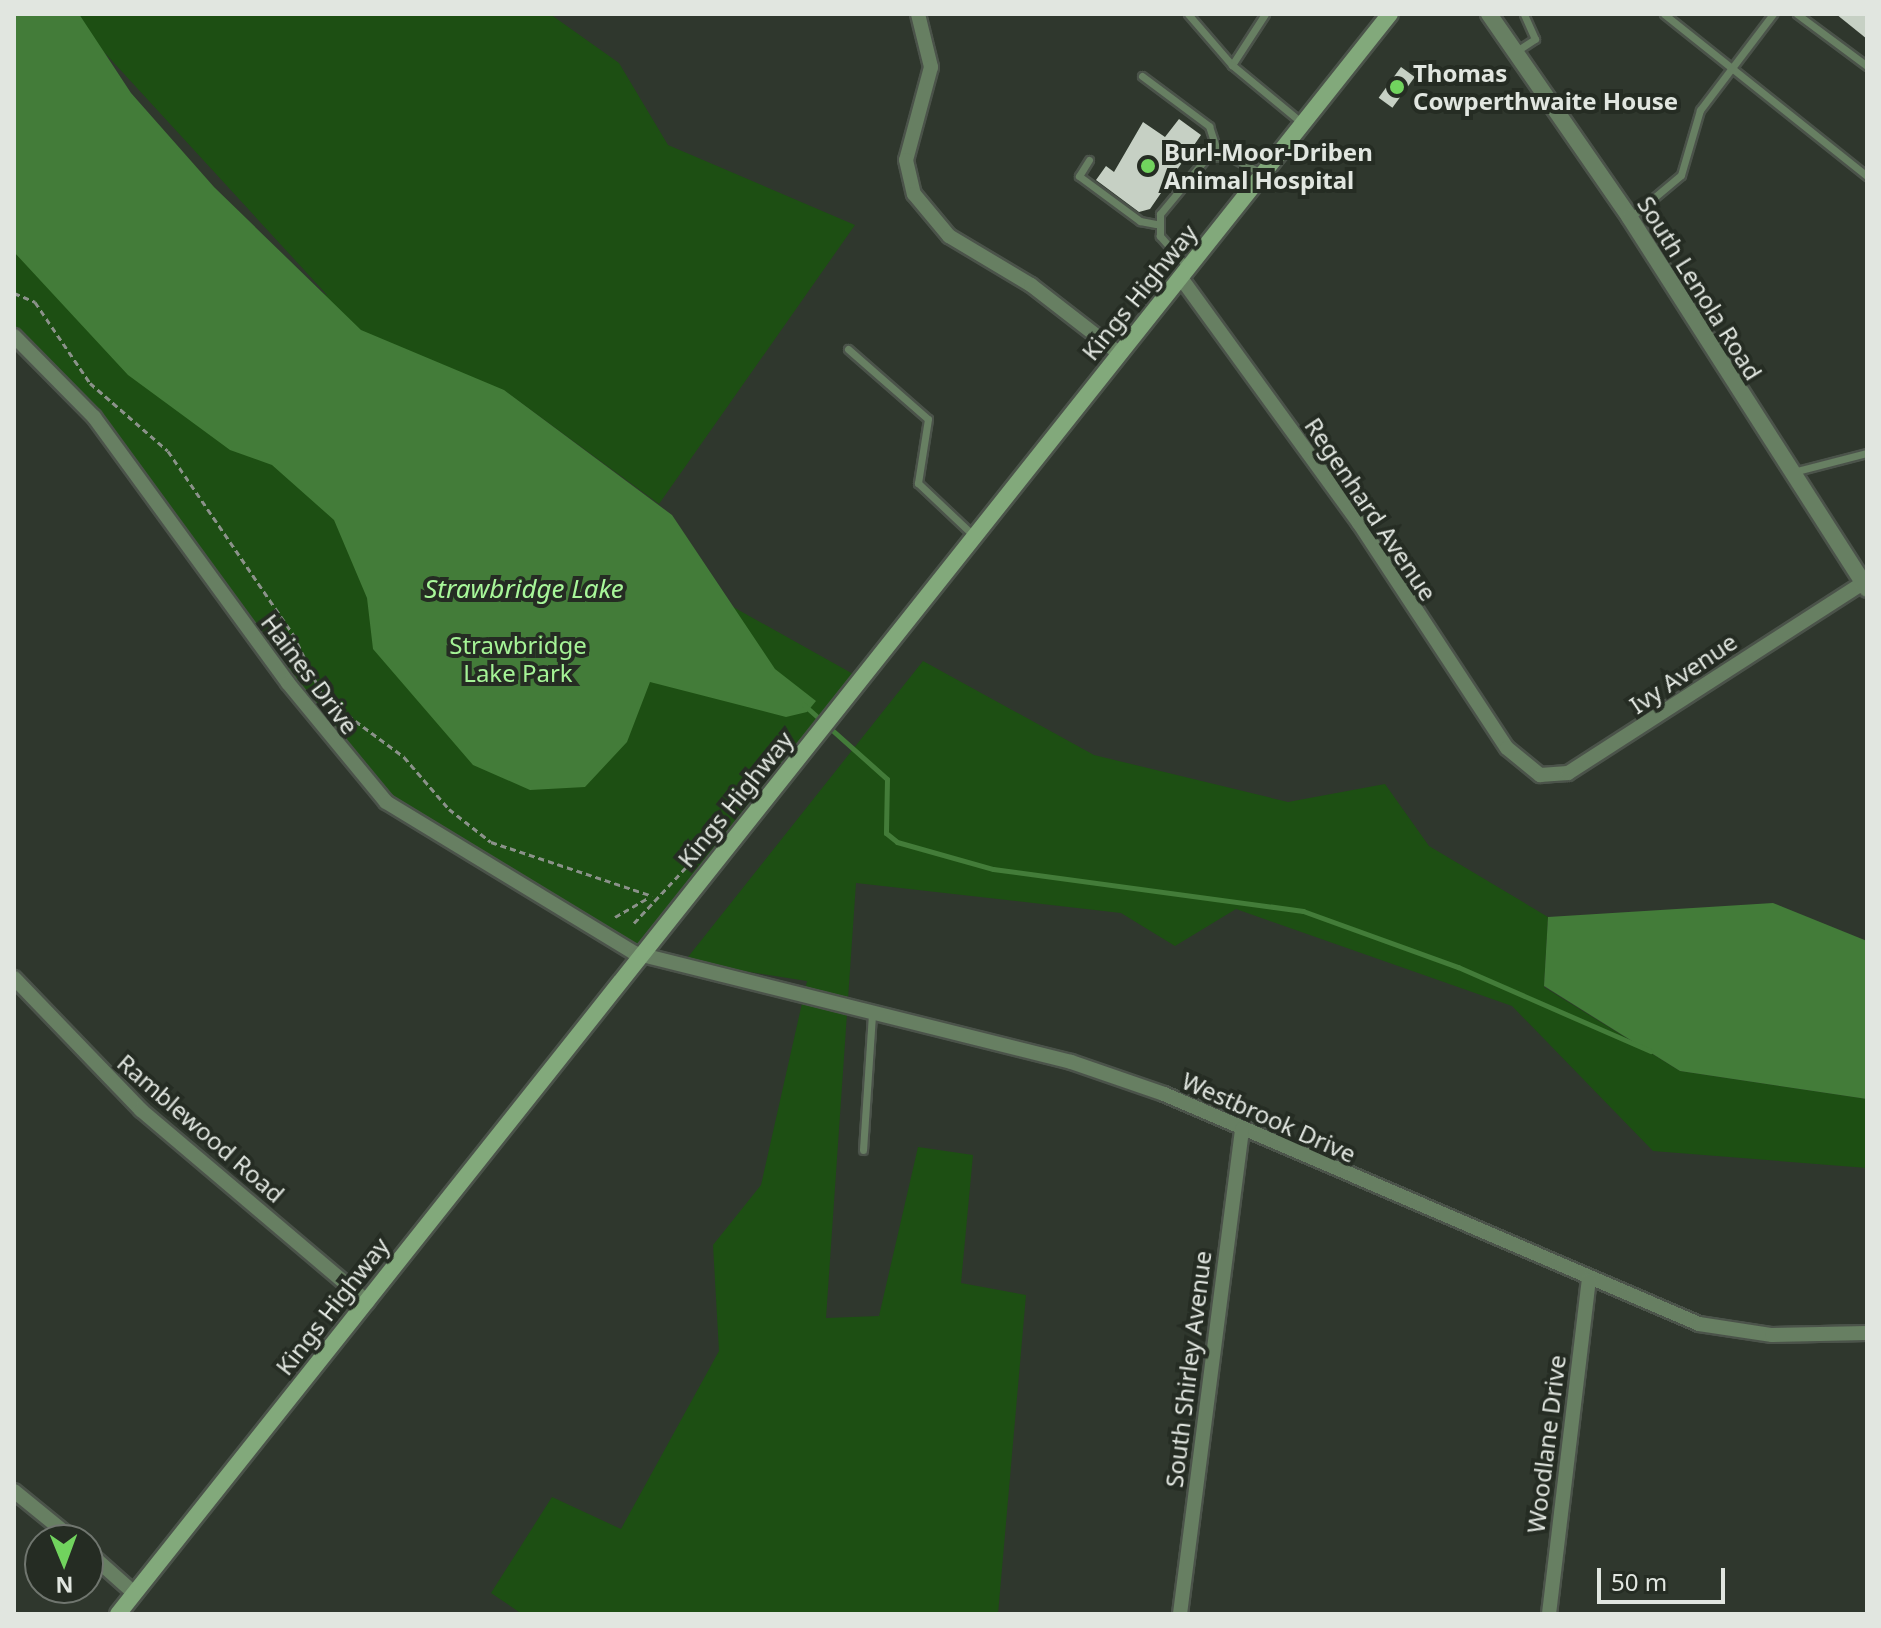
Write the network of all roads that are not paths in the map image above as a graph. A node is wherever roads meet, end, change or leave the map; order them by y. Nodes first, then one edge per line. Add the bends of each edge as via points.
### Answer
1 (918, 14) edge
2 (1188, 14) edge
3 (1265, 14) edge
4 (1390, 14) edge
5 (1489, 14) edge
6 (1524, 14) edge
7 (1664, 14) edge
8 (1773, 14) edge
9 (1797, 14) edge
10 (1515, 52) junction
11 (1232, 65) junction
12 (1867, 66) edge
13 (1730, 68) junction
14 (1142, 76) dead end
15 (1303, 124) junction
16 (1218, 154) junction
17 (1089, 160) dead end
18 (1263, 174) junction
19 (1867, 176) edge
20 (1630, 218) junction
21 (1156, 224) junction
22 (1185, 273) junction
23 (14, 336) edge
24 (848, 349) dead end
25 (1120, 354) junction
26 (1867, 453) edge
27 (1787, 473) junction
28 (975, 536) junction
29 (1865, 586) edge
30 (1525, 763) joint
31 (643, 955) junction
32 (14, 978) edge
33 (872, 1015) junction
34 (1242, 1129) junction
35 (863, 1150) dead end
36 (1589, 1280) junction
37 (367, 1302) junction
38 (1867, 1333) edge
39 (14, 1491) edge
40 (54, 1524) edge
41 (104, 1566) edge
42 (134, 1593) junction
43 (118, 1614) edge
44 (1180, 1614) edge
45 (1549, 1614) edge

1 - 25 street via 931,67 906,160 914,194 949,236 1031,285
2 - 11 lane
3 - 11 lane
4 - 15 main road, Kings Highway
5 - 10 street, South Lenola Road
6 - 10 lane via 1535,39
7 - 13 lane
8 - 13 lane
9 - 12 lane
10 - 20 street, South Lenola Road
11 - 15 lane
13 - 19 lane
13 - 20 lane via 1700,110 1681,175
14 - 16 lane via 1209,126
15 - 18 main road, Kings Highway
16 - 18 lane
16 - 21 lane via 1207,157
17 - 21 lane via 1079,176 1140,221
18 - 22 main road, Kings Highway
20 - 27 street, South Lenola Road
21 - 22 lane
22 - 25 main road, Kings Highway
22 - 30 street, Regenhard Avenue via 1507,748
23 - 31 street, Haines Drive via 101,425 288,683 386,802 429,835 524,881
24 - 28 lane via 928,419 918,483
25 - 28 main road, Kings Highway
26 - 27 lane
27 - 29 street, South Lenola Road
28 - 31 main road, Kings Highway
29 - 30 street, Ivy Avenue via 1568,773 1540,775
31 - 33 street, Westbrook Drive via 719,969
31 - 37 main road, Kings Highway
32 - 37 street, Ramblewood Road via 141,1110
33 - 34 street, Westbrook Drive via 1071,1062
33 - 35 lane
34 - 36 street, Westbrook Drive
34 - 44 street, South Shirley Avenue
36 - 38 street, Westbrook Drive via 1722,1329
36 - 45 street, Woodlane Drive
37 - 42 main road, Kings Highway
39 - 40 street
41 - 42 street
42 - 43 main road, Kings Highway

